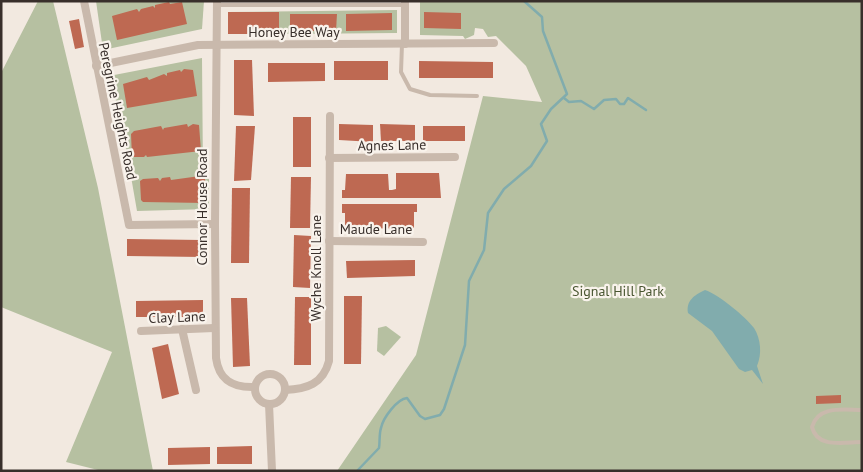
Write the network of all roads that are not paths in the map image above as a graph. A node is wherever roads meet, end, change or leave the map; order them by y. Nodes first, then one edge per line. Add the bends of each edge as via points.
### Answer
1 (84, 1) edge
2 (217, 3) edge
3 (405, 3) edge
4 (494, 43) dead end
5 (404, 44) junction
6 (216, 45) junction
7 (96, 66) junction
8 (478, 96) dead end
9 (330, 116) dead end
10 (455, 157) dead end
11 (329, 158) junction
12 (214, 224) junction
13 (329, 241) junction
14 (423, 242) dead end
15 (214, 328) junction
16 (182, 329) junction
17 (141, 331) dead end
18 (255, 387) junction
19 (196, 390) dead end
20 (285, 390) junction
21 (269, 404) junction
22 (862, 410) edge
23 (862, 442) edge
24 (272, 471) edge

1 - 7 street, Peregrine Heights Road
2 - 3 lane
2 - 6 street, Connor House Road
3 - 5 street
4 - 5 street, Honey Bee Way
5 - 6 street, Honey Bee Way
5 - 8 lane via 401,72 410,89 430,95
6 - 7 street, Honey Bee Way via 198,45
6 - 12 street, Connor House Road
7 - 12 street, Peregrine Heights Road via 129,225
9 - 11 street, Wyche Knoll Lane
10 - 11 street, Agnes Lane
11 - 13 street, Wyche Knoll Lane
12 - 15 street, Connor House Road
13 - 14 street, Maude Lane
13 - 20 street, Wyche Knoll Lane via 327,368 322,378 311,386
15 - 16 street, Clay Lane
15 - 18 street, Connor House Road via 218,371 232,384
16 - 17 street, Clay Lane
16 - 19 street
18 - 20 street via 259,378 273,374 282,380
18 - 21 street via 257,397
20 - 21 street via 282,398
21 - 24 street
22 - 23 lane via 823,412 812,427 816,436 826,442

